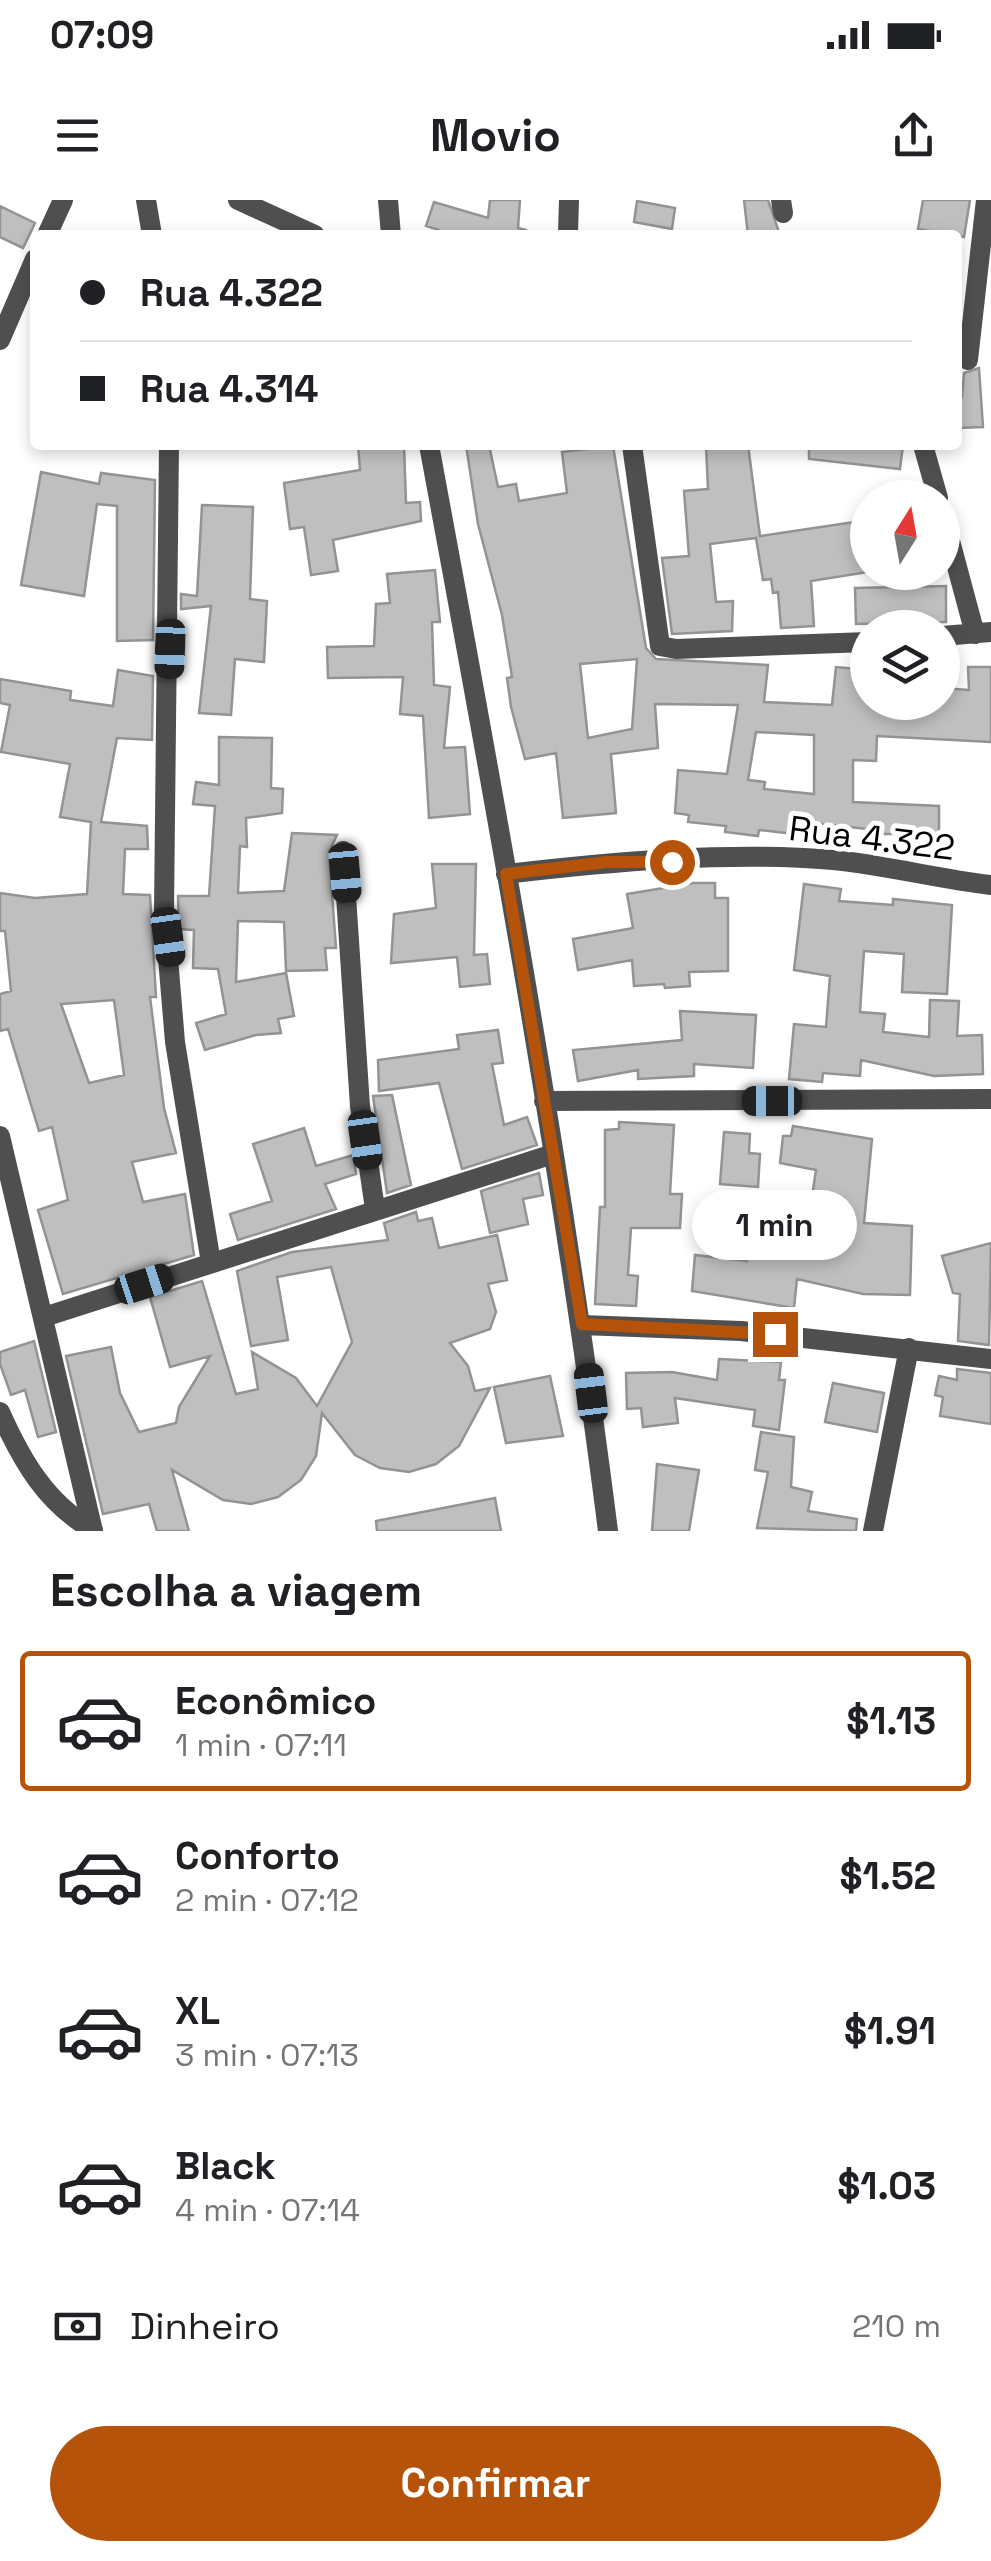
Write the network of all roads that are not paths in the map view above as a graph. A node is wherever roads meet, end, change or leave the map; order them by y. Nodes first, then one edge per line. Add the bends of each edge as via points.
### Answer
1 (63, 200) edge
2 (146, 200) edge
3 (238, 200) edge
4 (388, 200) edge
5 (569, 200) edge
6 (986, 200) edge
7 (48, 230) edge
8 (151, 230) edge
9 (304, 230) edge
10 (391, 230) edge
11 (568, 230) edge
12 (30, 271) edge
13 (0, 340) edge
14 (963, 359) edge
15 (991, 362) edge
16 (170, 450) edge
17 (430, 450) edge
18 (633, 450) edge
19 (924, 450) edge
20 (933, 480) edge
21 (960, 565) edge
22 (983, 633) edge
23 (850, 643) edge
24 (343, 851) dead end
25 (506, 874) junction
26 (991, 885) edge
27 (991, 1099) edge
28 (544, 1102) junction
29 (0, 1136) edge
30 (553, 1154) junction
31 (375, 1209) junction
32 (211, 1262) junction
33 (44, 1317) junction
34 (582, 1324) junction
35 (909, 1348) junction
36 (991, 1359) edge
37 (0, 1412) edge
38 (65, 1522) edge
39 (93, 1531) edge
40 (608, 1531) edge
41 (873, 1531) edge

1 - 7 street
2 - 8 street
3 - 9 street
4 - 10 street
5 - 11 street
6 - 14 street
12 - 13 street
14 - 15 street
16 - 32 street via 164,910 176,1042
17 - 25 street
18 - 23 street via 660,646
19 - 20 street
21 - 22 street
24 - 31 street via 360,1106
25 - 26 street, Rua 4.322 via 607,862 771,858 833,860
25 - 28 street
27 - 28 street
28 - 30 street
29 - 33 street
30 - 31 street
30 - 34 street
31 - 32 street
32 - 33 street
33 - 39 street
34 - 35 street
34 - 40 street
35 - 36 street
35 - 41 street
37 - 38 street
38 - 39 street

